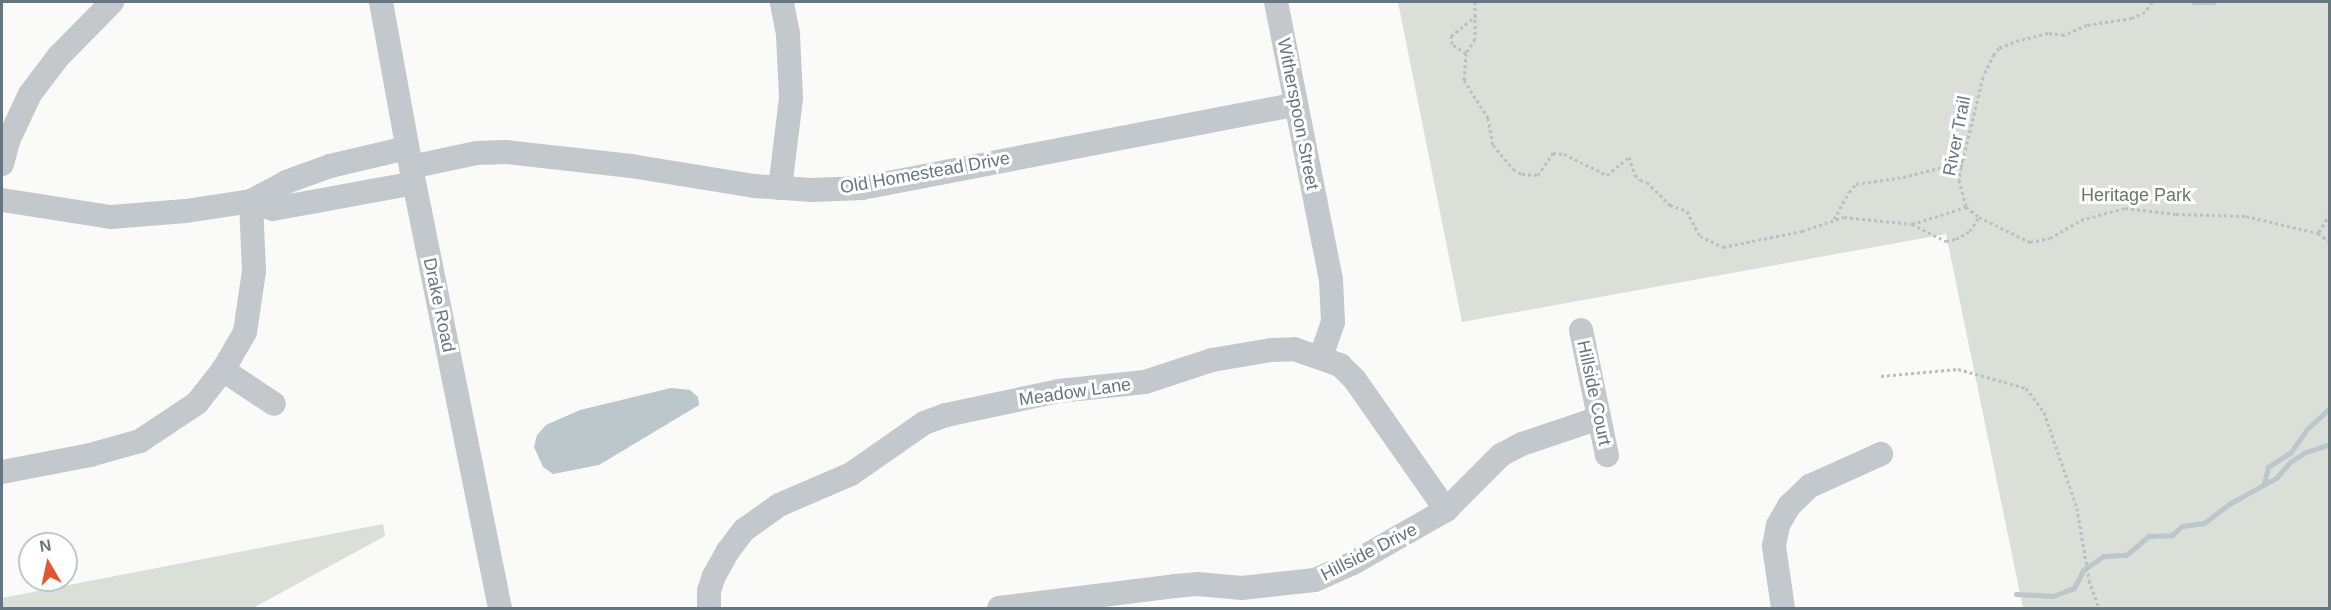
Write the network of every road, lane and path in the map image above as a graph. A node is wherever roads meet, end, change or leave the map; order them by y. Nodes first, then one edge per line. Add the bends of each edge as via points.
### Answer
1 (112, 2) edge
2 (381, 2) edge
3 (782, 2) edge
4 (1276, 2) edge
5 (1475, 2) edge
6 (2151, 2) edge
7 (1476, 16) junction
8 (1466, 53) junction
9 (1295, 105) junction
10 (1963, 162) junction
11 (2, 164) edge
12 (410, 166) junction
13 (780, 188) junction
14 (2, 200) edge
15 (251, 201) junction
16 (1966, 207) junction
17 (2330, 214) edge
18 (1979, 218) junction
19 (1834, 219) junction
20 (1912, 224) junction
21 (2318, 232) junction
22 (2330, 242) edge
23 (1581, 330) dead end
24 (1321, 357) junction
25 (223, 370) junction
26 (1881, 376) dead end
27 (274, 404) dead end
28 (1599, 418) junction
29 (1881, 454) dead end
30 (1606, 455) dead end
31 (2, 472) edge
32 (1446, 510) junction
33 (500, 609) edge
34 (709, 609) edge
35 (999, 609) edge
36 (1783, 609) edge
37 (2099, 609) edge

1 - 11 street via 59,56 30,94
2 - 12 street, Drake Road
3 - 13 street via 791,98
4 - 9 street, Witherspoon Street
5 - 7 path
6 - 10 path, River Trail via 2145,12 2132,18 2087,25 2064,34 2048,33 1999,48 1983,77
7 - 8 path via 1474,39
7 - 8 path via 1451,36 1452,44
8 - 19 path via 1464,80 1488,118 1493,145 1522,174 1538,175 1553,153 1564,154 1607,175 1629,157 1640,180 1670,205 1688,211 1700,236 1723,247 1802,231
9 - 13 street, Old Homestead Drive via 862,188
9 - 24 street, Witherspoon Street via 1331,280 1333,322
10 - 16 path, River Trail via 1959,180
10 - 19 path via 1856,184
12 - 13 street, Old Homestead Drive via 477,153 506,152
12 - 15 street, Old Homestead Drive via 330,166 286,182
12 - 15 street, Old Homestead Drive via 273,209
12 - 33 street, Drake Road
14 - 15 street, Old Homestead Drive via 111,217
15 - 25 street via 254,272 248,312 244,332
16 - 18 path
16 - 20 path
17 - 21 path
18 - 20 path via 1970,231 1946,241
18 - 21 path via 2030,242 2050,238 2090,216 2125,208 2246,216
19 - 20 path via 1854,216
21 - 22 path
23 - 28 street, Hillside Court
24 - 32 street, Meadow Lane via 1340,365 1354,380
24 - 34 street, Meadow Lane via 1294,349 1224,358 1145,382 1059,391 957,412 924,423 851,474 779,505 744,530 714,576
25 - 27 street
25 - 31 street via 196,402 140,441
26 - 37 path via 1958,369 2026,388 2044,412 2077,508 2089,580
28 - 30 street, Hillside Court
28 - 32 street, Hillside Drive via 1501,455
29 - 36 street via 1810,486 1789,506 1778,525 1774,546
32 - 35 street, Hillside Drive via 1335,573 1315,580 1242,588 1175,586

